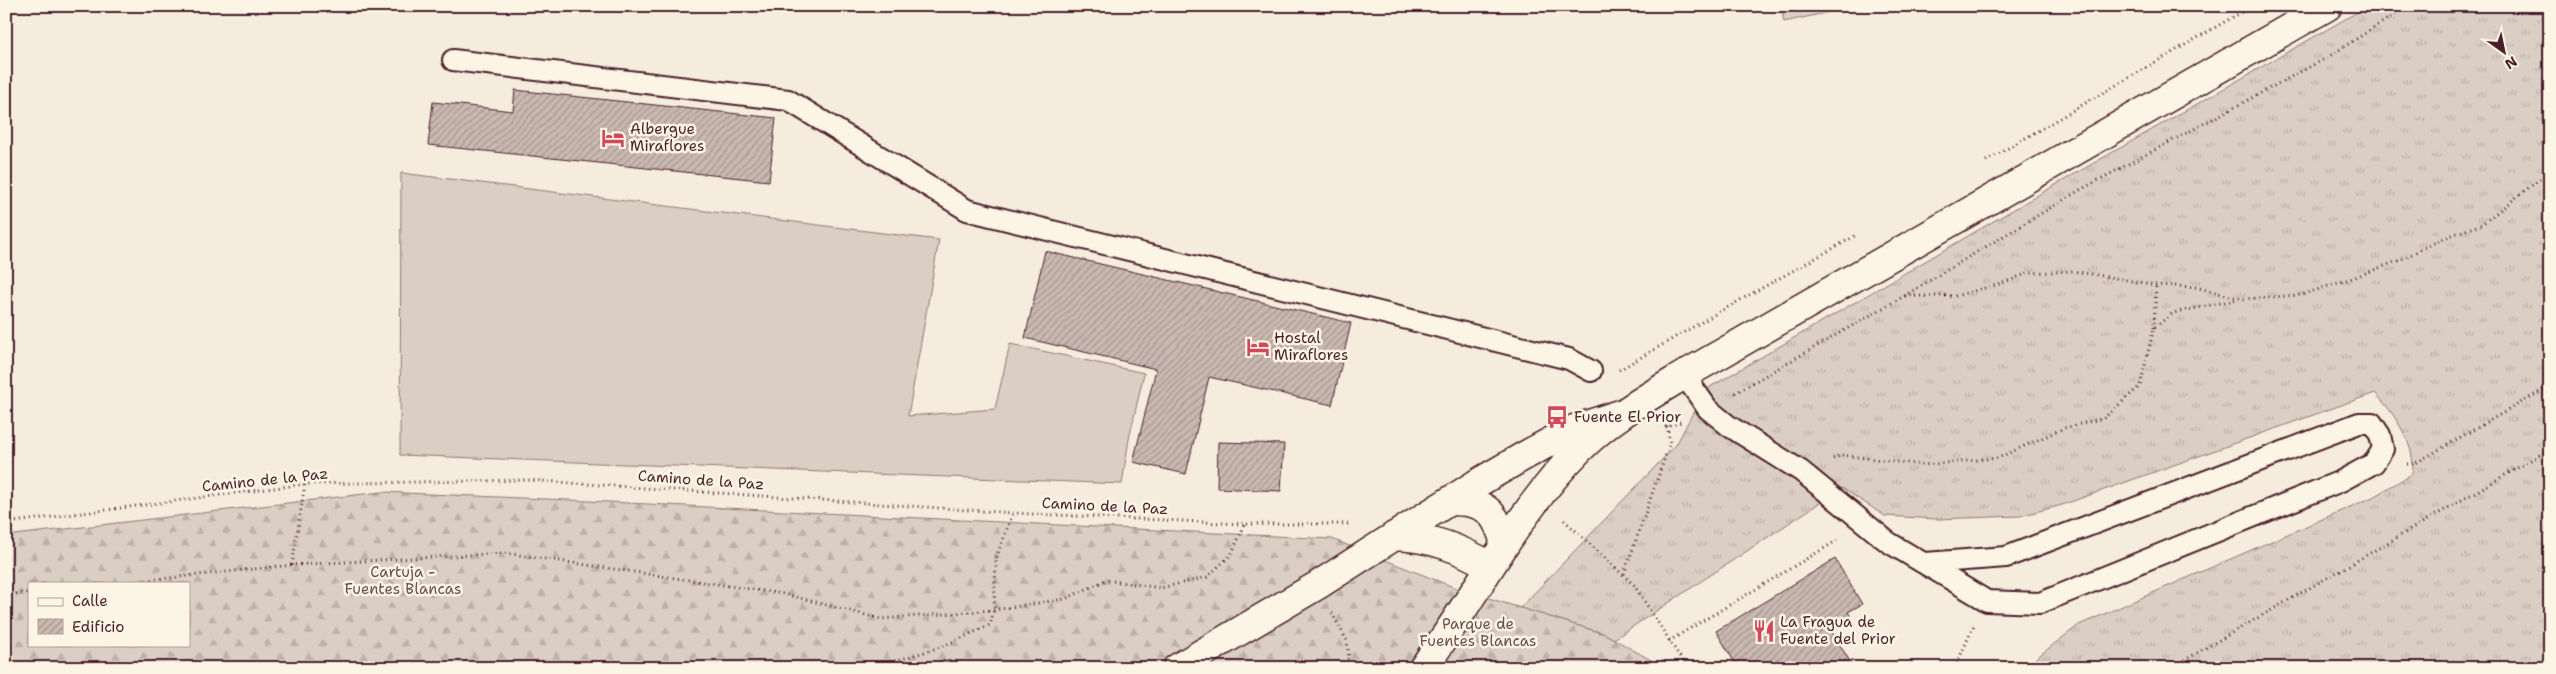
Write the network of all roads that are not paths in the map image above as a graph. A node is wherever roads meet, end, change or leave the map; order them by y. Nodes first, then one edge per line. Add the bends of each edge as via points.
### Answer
1 (2328, 6) edge
2 (453, 60) dead end
3 (1591, 371) dead end
4 (1684, 375) junction
5 (1624, 413) junction
6 (1450, 501) junction
7 (1394, 536) junction
8 (1505, 544) junction
9 (1925, 563) junction
10 (1490, 566) junction
11 (1177, 668) edge
12 (1423, 668) edge

1 - 4 main road
2 - 3 lane via 788,100 967,210 1569,359
4 - 5 main road
4 - 9 lane via 1708,409 1729,426 1801,471 1888,542
5 - 6 main road via 1574,429
5 - 8 main road via 1580,448
6 - 7 main road
6 - 8 main road via 1470,501 1486,508 1499,523
7 - 10 main road via 1419,537 1443,543
7 - 11 main road
8 - 10 main road
9 - 9 lane via 2006,557 2359,423 2372,424 2380,435 2383,449 2374,463 2341,481 2040,603 1987,601
10 - 12 main road

